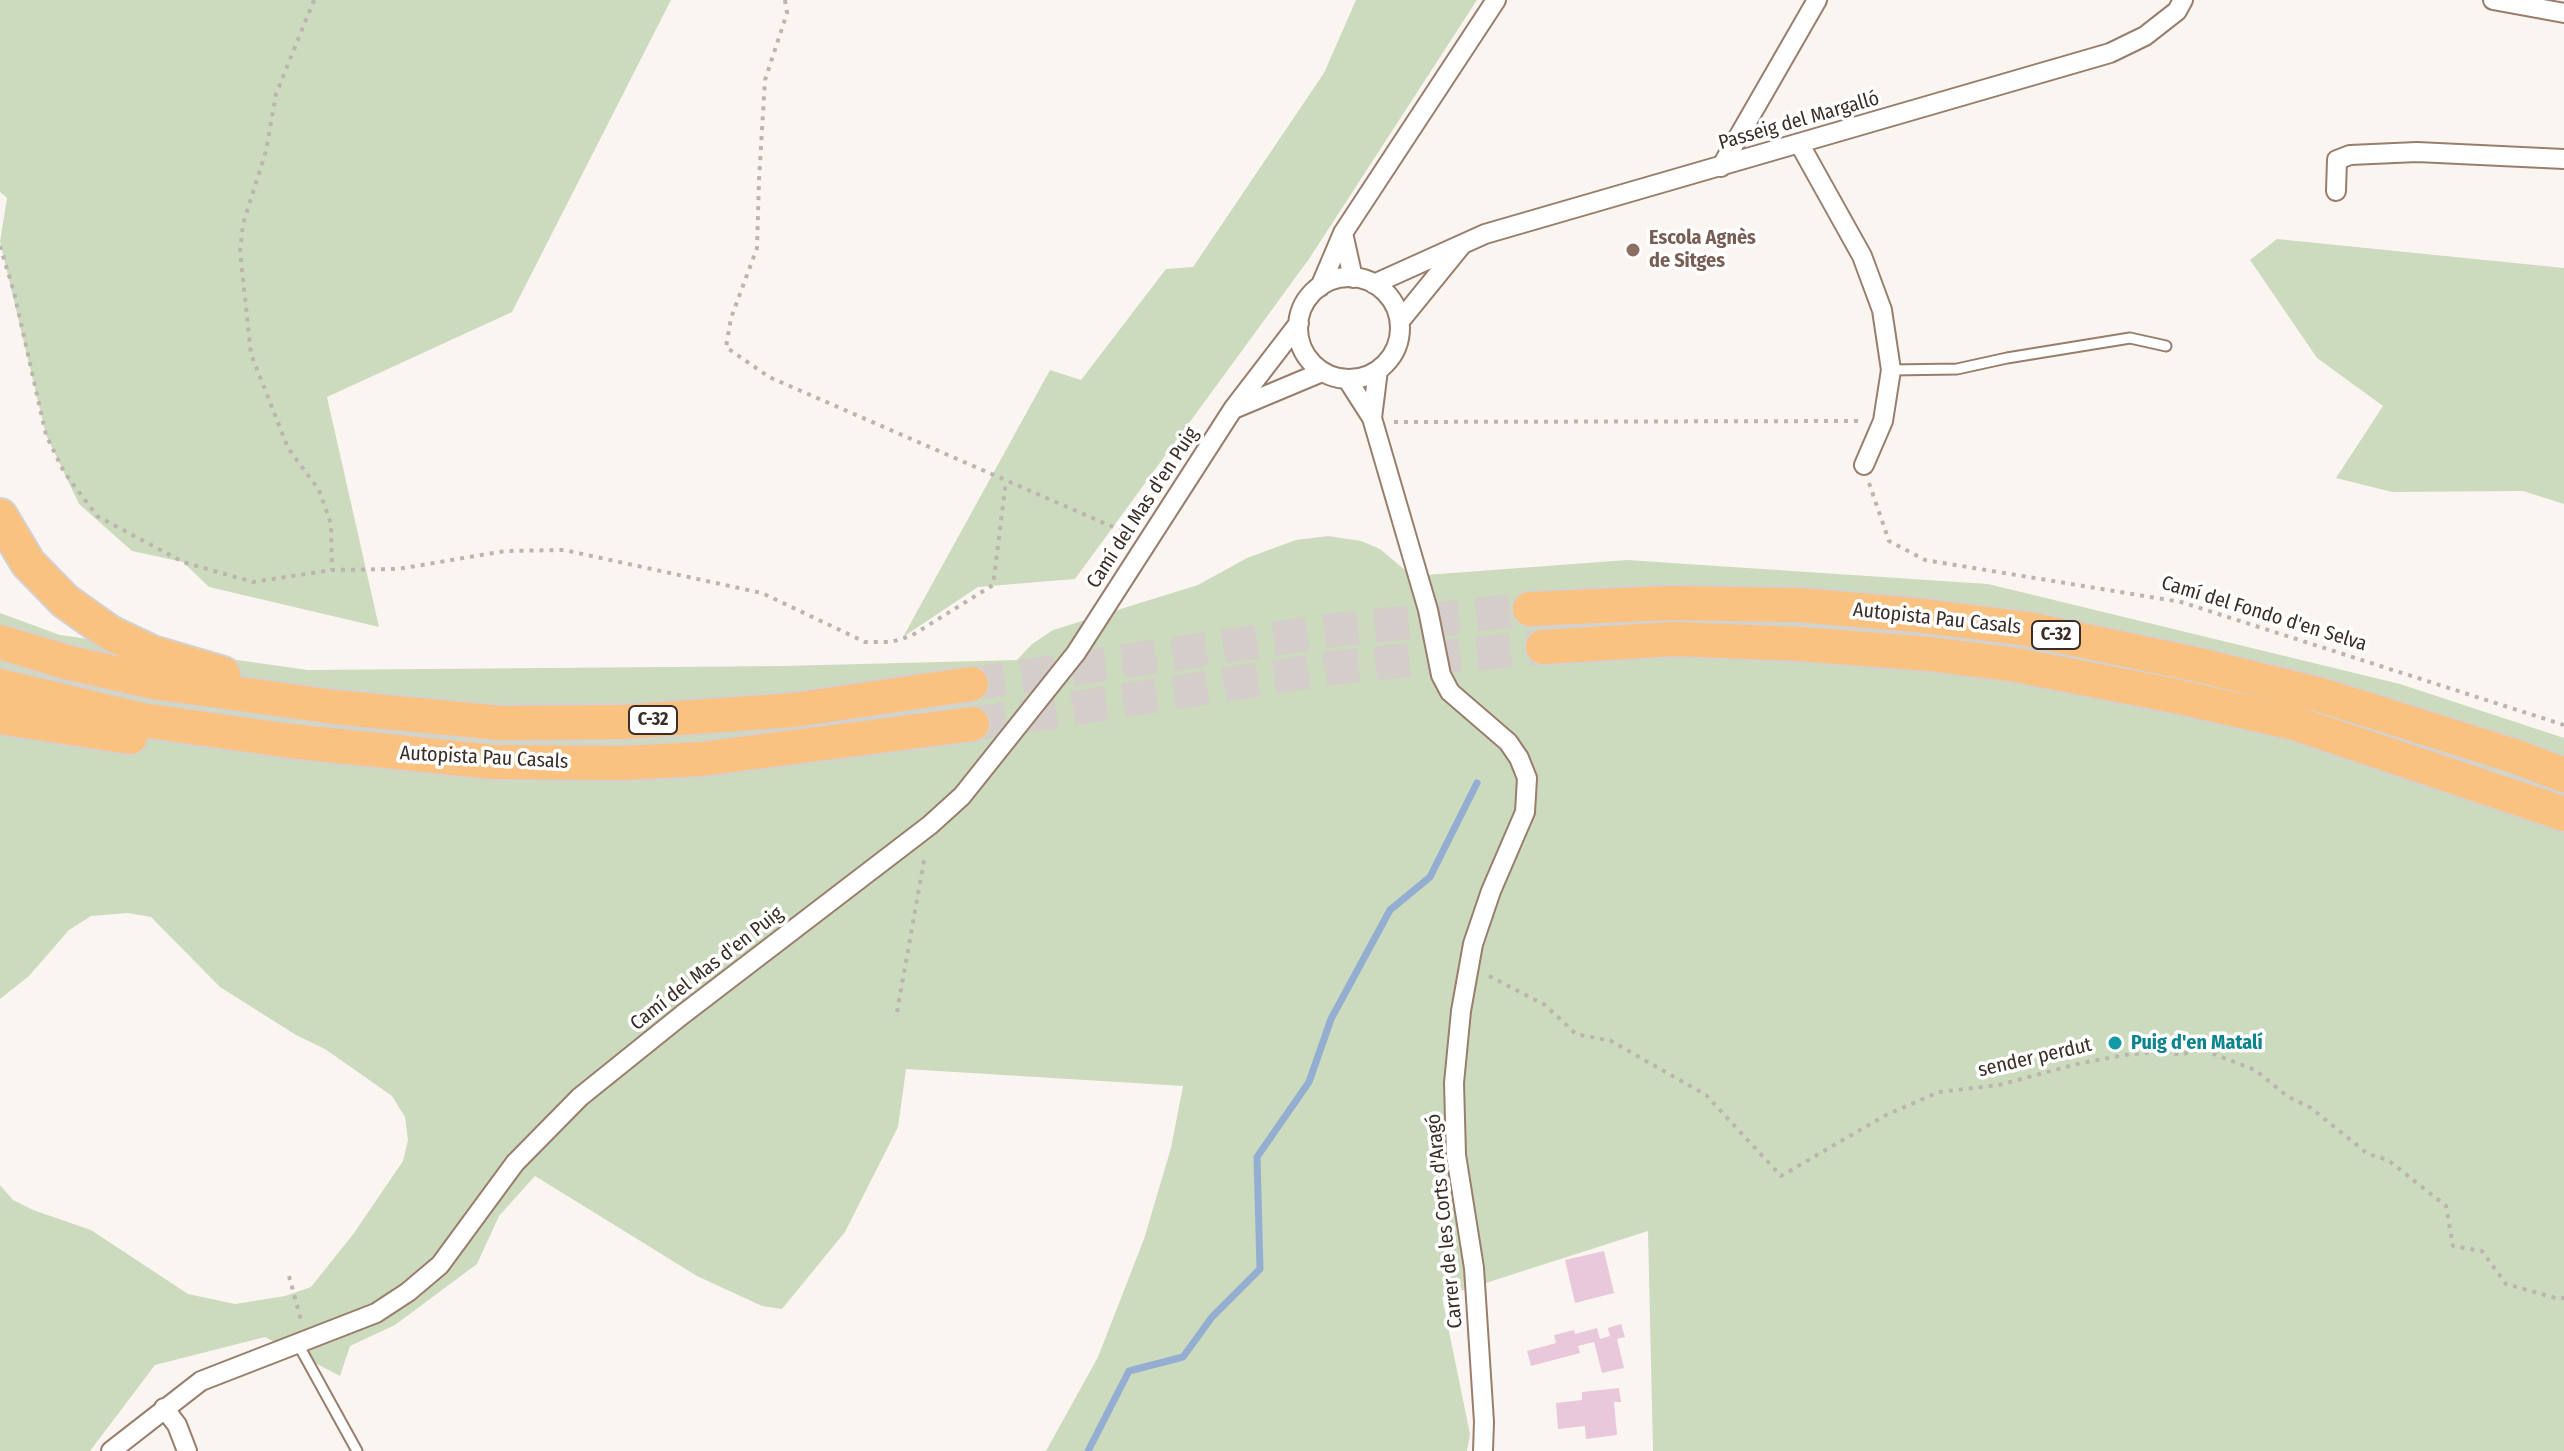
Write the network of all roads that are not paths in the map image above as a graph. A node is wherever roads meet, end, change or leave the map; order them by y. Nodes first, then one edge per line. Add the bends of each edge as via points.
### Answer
1 (1496, 0) edge
2 (1817, 0) edge
3 (2183, 0) edge
4 (2493, 0) edge
5 (2564, 13) edge
6 (1799, 143) junction
7 (2564, 159) edge
8 (1721, 167) junction
9 (2336, 191) dead end
10 (1343, 233) junction
11 (1464, 242) junction
12 (1353, 278) junction
13 (1374, 284) junction
14 (1320, 287) junction
15 (1400, 321) junction
16 (1299, 323) junction
17 (2166, 346) dead end
18 (1378, 370) junction
19 (1891, 370) junction
20 (1322, 372) junction
21 (1347, 379) junction
22 (1233, 409) junction
23 (1372, 418) junction
24 (1864, 465) road end
25 (0, 516) edge
26 (1530, 609) tunnel mouth
27 (0, 642) edge
28 (1543, 647) tunnel mouth
29 (971, 684) tunnel mouth
30 (0, 686) edge
31 (334, 707) junction
32 (0, 717) edge
33 (972, 724) tunnel mouth
34 (446, 759) junction
35 (2564, 775) edge
36 (2564, 814) edge
37 (303, 1343) junction
38 (164, 1408) junction
39 (111, 1451) edge
40 (187, 1451) edge
41 (357, 1451) edge
42 (1483, 1451) edge

1 - 10 street
2 - 8 street
3 - 6 street, Passeig del Margalló via 2145,36 2110,53
4 - 5 street
6 - 8 street, Passeig del Margalló
6 - 19 street via 1862,256 1882,310
7 - 9 street via 2417,152 2350,155 2337,160
8 - 11 street, Passeig del Margalló
10 - 12 street
10 - 14 street
11 - 13 street, Passeig del Margalló
11 - 15 street
12 - 13 street
12 - 14 street
13 - 15 street via 1390,298
14 - 16 street via 1305,303
15 - 18 street via 1397,346
16 - 20 street via 1304,351
16 - 22 street, Camí del Mas d'en Puig
17 - 19 lane via 2130,338 1957,369
18 - 21 street
18 - 23 street
19 - 24 street via 1883,421
20 - 21 street
20 - 22 street
21 - 23 street
22 - 37 street, Camí del Mas d'en Puig via 1076,653 962,796 580,1097 515,1163 440,1265 408,1292 376,1313
23 - 42 street, Carrer de les Corts d'Aragó via 1441,675 1450,692 1508,742 1527,778 1525,812 1473,944 1454,1083 1456,1155 1474,1268
25 - 31 highway via 28,563 65,601 110,633 152,653
26 - 35 highway, Autopista Pau Casals / C-32 via 1798,605 2028,629 2321,695
27 - 31 highway, Autopista Pau Casals / C-32 via 153,682
28 - 36 highway, Autopista Pau Casals / C-32 via 1674,639 1800,644 2016,665 2294,723
29 - 31 highway, Autopista Pau Casals / C-32 via 794,710 622,722 500,723
30 - 34 highway, Autopista Pau Casals / C-32 via 142,720
32 - 34 highway via 366,768
33 - 34 highway, Autopista Pau Casals / C-32 via 701,759
37 - 38 street, Camí del Mas d'en Puig via 201,1381
37 - 41 lane
38 - 39 street, Camí del Mas d'en Puig
38 - 40 street

